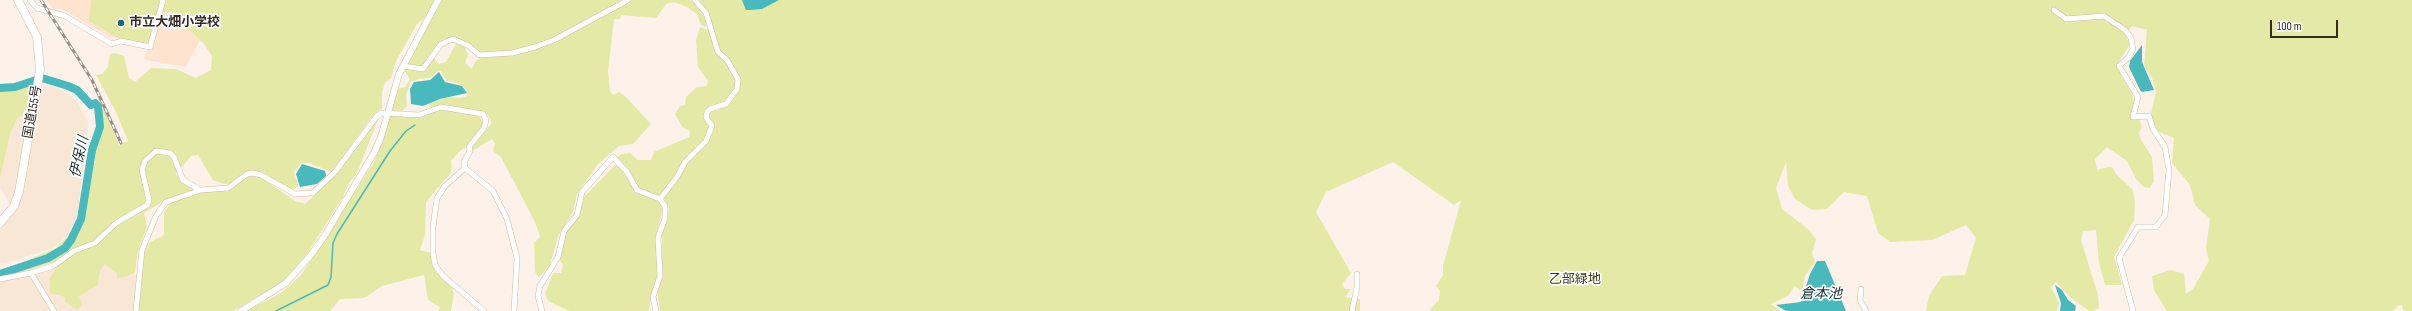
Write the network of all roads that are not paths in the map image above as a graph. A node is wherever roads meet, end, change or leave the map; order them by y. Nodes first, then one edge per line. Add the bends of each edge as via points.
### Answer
1 (18, 0) edge
2 (30, 0) edge
3 (163, 0) edge
4 (438, 0) edge
5 (628, 0) edge
6 (695, 0) edge
7 (2054, 10) dead end
8 (403, 66) junction
9 (387, 114) junction
10 (465, 168) junction
11 (201, 190) junction
12 (660, 199) junction
13 (0, 223) edge
14 (31, 273) junction
15 (1357, 274) dead end
16 (0, 279) edge
17 (1861, 289) dead end
18 (54, 311) edge
19 (136, 311) edge
20 (241, 311) edge
21 (484, 311) edge
22 (514, 311) edge
23 (542, 311) edge
24 (656, 311) edge
25 (1352, 311) edge
26 (1866, 311) edge
27 (2133, 311) edge

1 - 13 highway, 国道155号 via 37,37 40,70 19,192 14,206
2 - 3 street via 37,8 65,16 112,44 121,41 150,47
4 - 8 street
5 - 8 street via 554,40 535,47 512,53 479,55 469,46 453,39 441,44 423,68
6 - 12 street via 706,13 718,52 727,60 738,79 737,89 726,104 707,112 706,117 712,126 706,141 685,162
7 - 27 street via 2066,19 2104,16 2125,30 2131,38 2133,49 2119,66 2138,97 2133,117 2149,116 2153,129 2165,147 2169,170 2166,215 2156,227 2138,226 2119,258
8 - 9 street
9 - 10 street via 419,115 440,107 483,114 486,124 469,147 470,151 464,159
9 - 11 street via 382,113 373,119 336,172 313,193 295,194 261,175 252,173 228,188
9 - 20 street via 374,153 311,255 286,283
10 - 21 street via 436,198 433,254 435,265 443,276
10 - 22 street via 490,188 503,208 517,258
11 - 14 street via 183,180 170,153 156,151 145,161 142,170 148,205 116,223 95,243 74,251 50,267
11 - 19 street via 171,199 162,206 156,216 140,255
12 - 23 street via 637,190 628,172 613,157 582,192 576,214 564,231 558,257 540,286 538,296
12 - 24 street via 666,212 658,238 660,276 653,297
14 - 16 street
14 - 18 street
15 - 25 street
17 - 26 street via 1860,300

